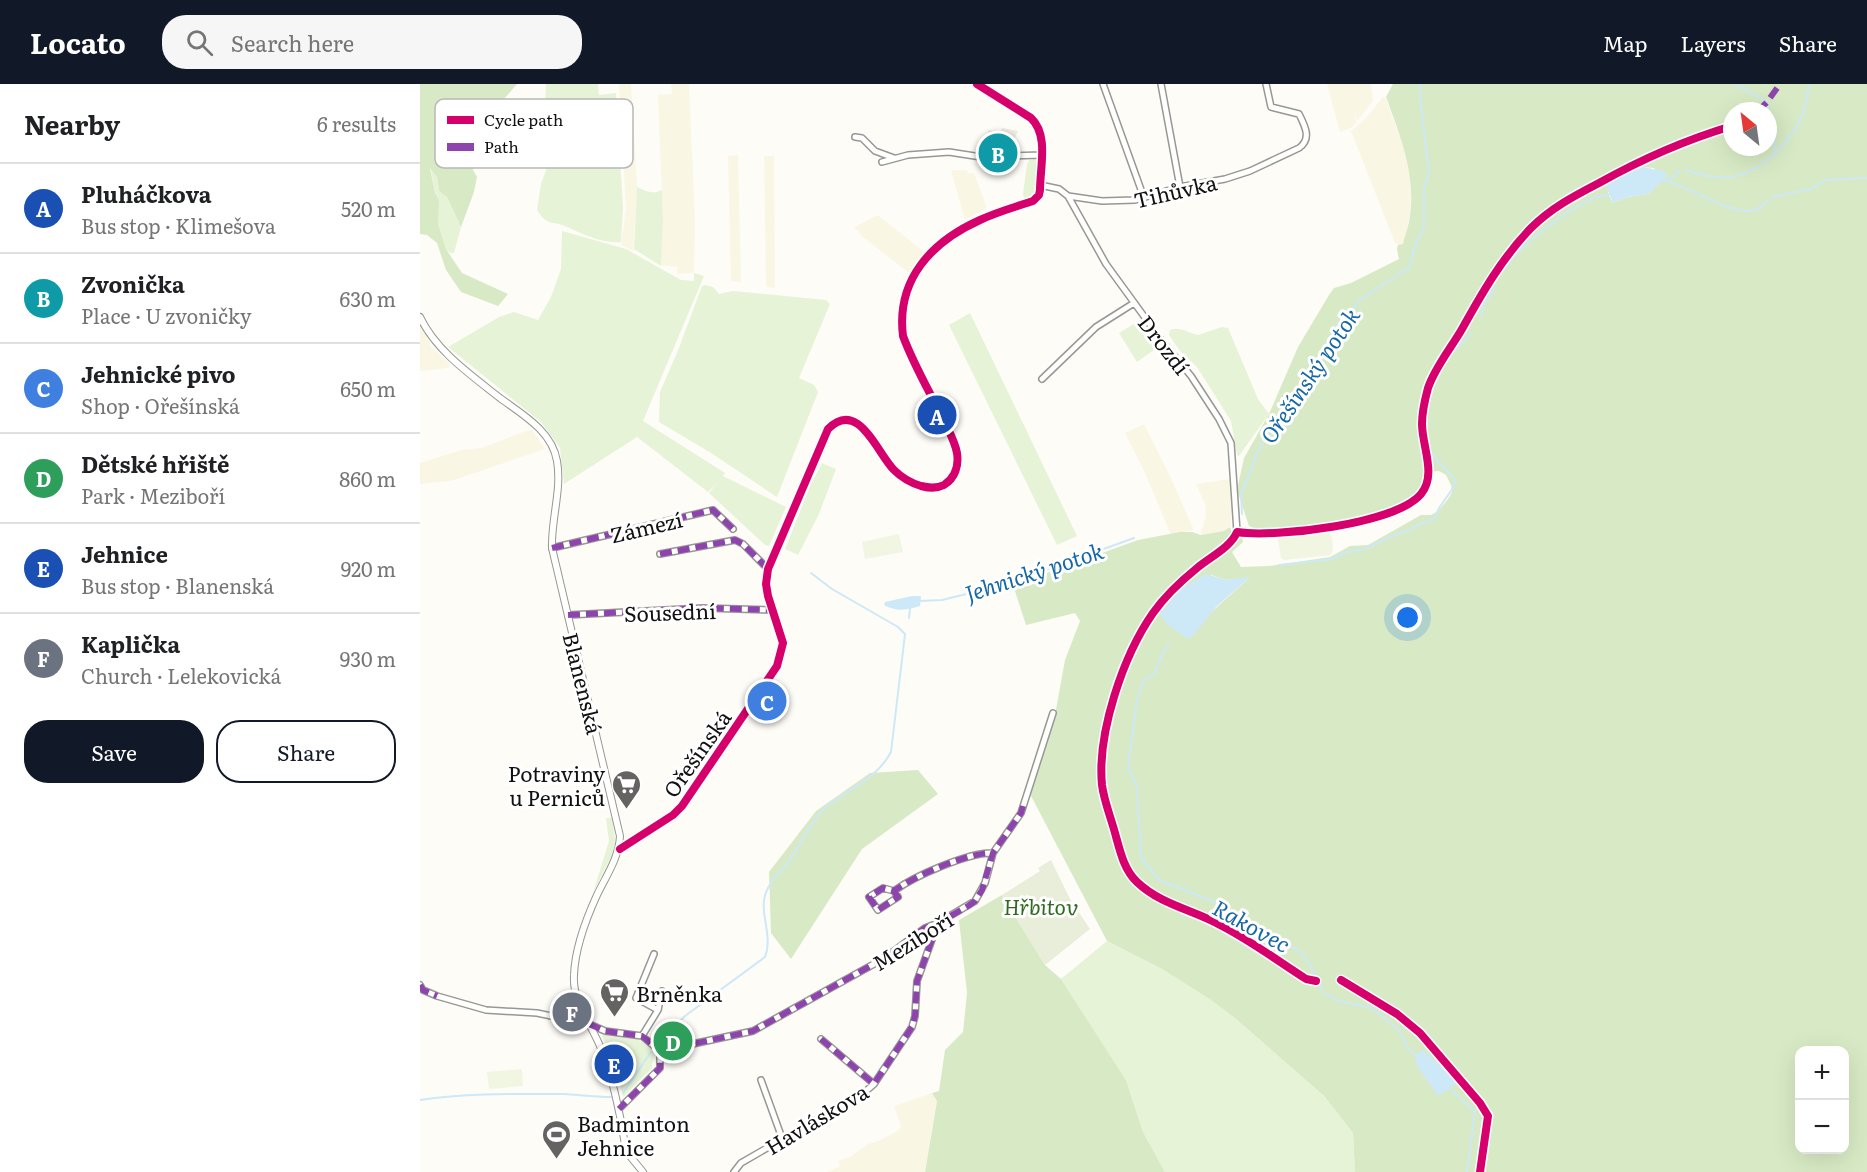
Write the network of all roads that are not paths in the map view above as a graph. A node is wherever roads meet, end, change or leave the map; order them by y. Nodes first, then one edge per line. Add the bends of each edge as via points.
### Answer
1 (977, 84) edge
2 (1103, 84) edge
3 (1161, 84) edge
4 (1266, 84) edge
5 (855, 137) dead end
6 (1042, 155) junction
7 (895, 159) junction
8 (882, 162) dead end
9 (1040, 185) junction
10 (1180, 187) junction
11 (1068, 196) junction
12 (1144, 198) junction
13 (1134, 303) junction
14 (420, 317) edge
15 (1042, 378) dead end
16 (733, 529) dead end
17 (1237, 532) dead end
18 (552, 548) junction
19 (660, 554) dead end
20 (768, 569) junction
21 (773, 610) junction
22 (568, 615) junction
23 (1053, 713) dead end
24 (620, 849) junction
25 (993, 853) junction
26 (894, 891) junction
27 (938, 923) junction
28 (654, 954) dead end
29 (420, 985) edge
30 (662, 991) dead end
31 (658, 1010) junction
32 (589, 1024) junction
33 (642, 1036) junction
34 (821, 1039) dead end
35 (660, 1052) junction
36 (761, 1080) dead end
37 (874, 1084) junction
38 (619, 1109) junction
39 (782, 1138) junction
40 (643, 1172) edge
41 (734, 1172) edge

1 - 6 street via 1034,121
2 - 12 street
3 - 10 street
4 - 10 street, Tihůvka via 1271,107 1299,114 1305,144 1279,159 1225,179
5 - 7 street
6 - 7 street via 981,158 949,152
6 - 9 street
7 - 8 street
9 - 11 street via 1059,189
9 - 20 street, Ořešínská via 1039,195 1033,201 978,220 948,239 914,272 905,296 903,336 955,444 955,474 935,488 914,484 892,469 860,425 851,420 839,421 828,429
10 - 12 street, Tihůvka
11 - 12 street, Tihůvka via 1114,202
11 - 13 street, Drozdí via 1106,264
13 - 15 street via 1096,327
13 - 17 street, Drozdí via 1191,376 1231,443
14 - 18 street, Blanenská via 441,348 538,428 554,450 559,480
16 - 18 street, Zámezí via 713,510
18 - 22 street, Blanenská
19 - 20 street via 735,540
20 - 21 street, Ořešínská via 766,584
21 - 22 street, Sousední via 670,609
21 - 24 street, Ořešínská via 783,643 773,674 682,806
22 - 24 street, Blanenská via 617,821
23 - 25 street, Meziboří via 1021,813
24 - 32 street via 587,918 574,972 575,994
25 - 26 street via 976,855 917,876
25 - 27 street, Meziboří via 985,883 975,901
26 - 26 street via 884,888 869,897 878,910 898,897
27 - 35 street, Meziboří via 925,928 884,959 753,1031
27 - 37 street, Havláskova via 917,981 912,1027
28 - 31 street via 636,998
29 - 32 street via 437,996 486,1010
30 - 31 street
31 - 33 street
32 - 33 street via 605,1031
32 - 38 street via 607,1064
33 - 35 street
34 - 37 street
35 - 38 street via 660,1068
36 - 39 street
37 - 39 street, Havláskova
38 - 40 street via 625,1145
39 - 41 street, Havláskova via 741,1163

